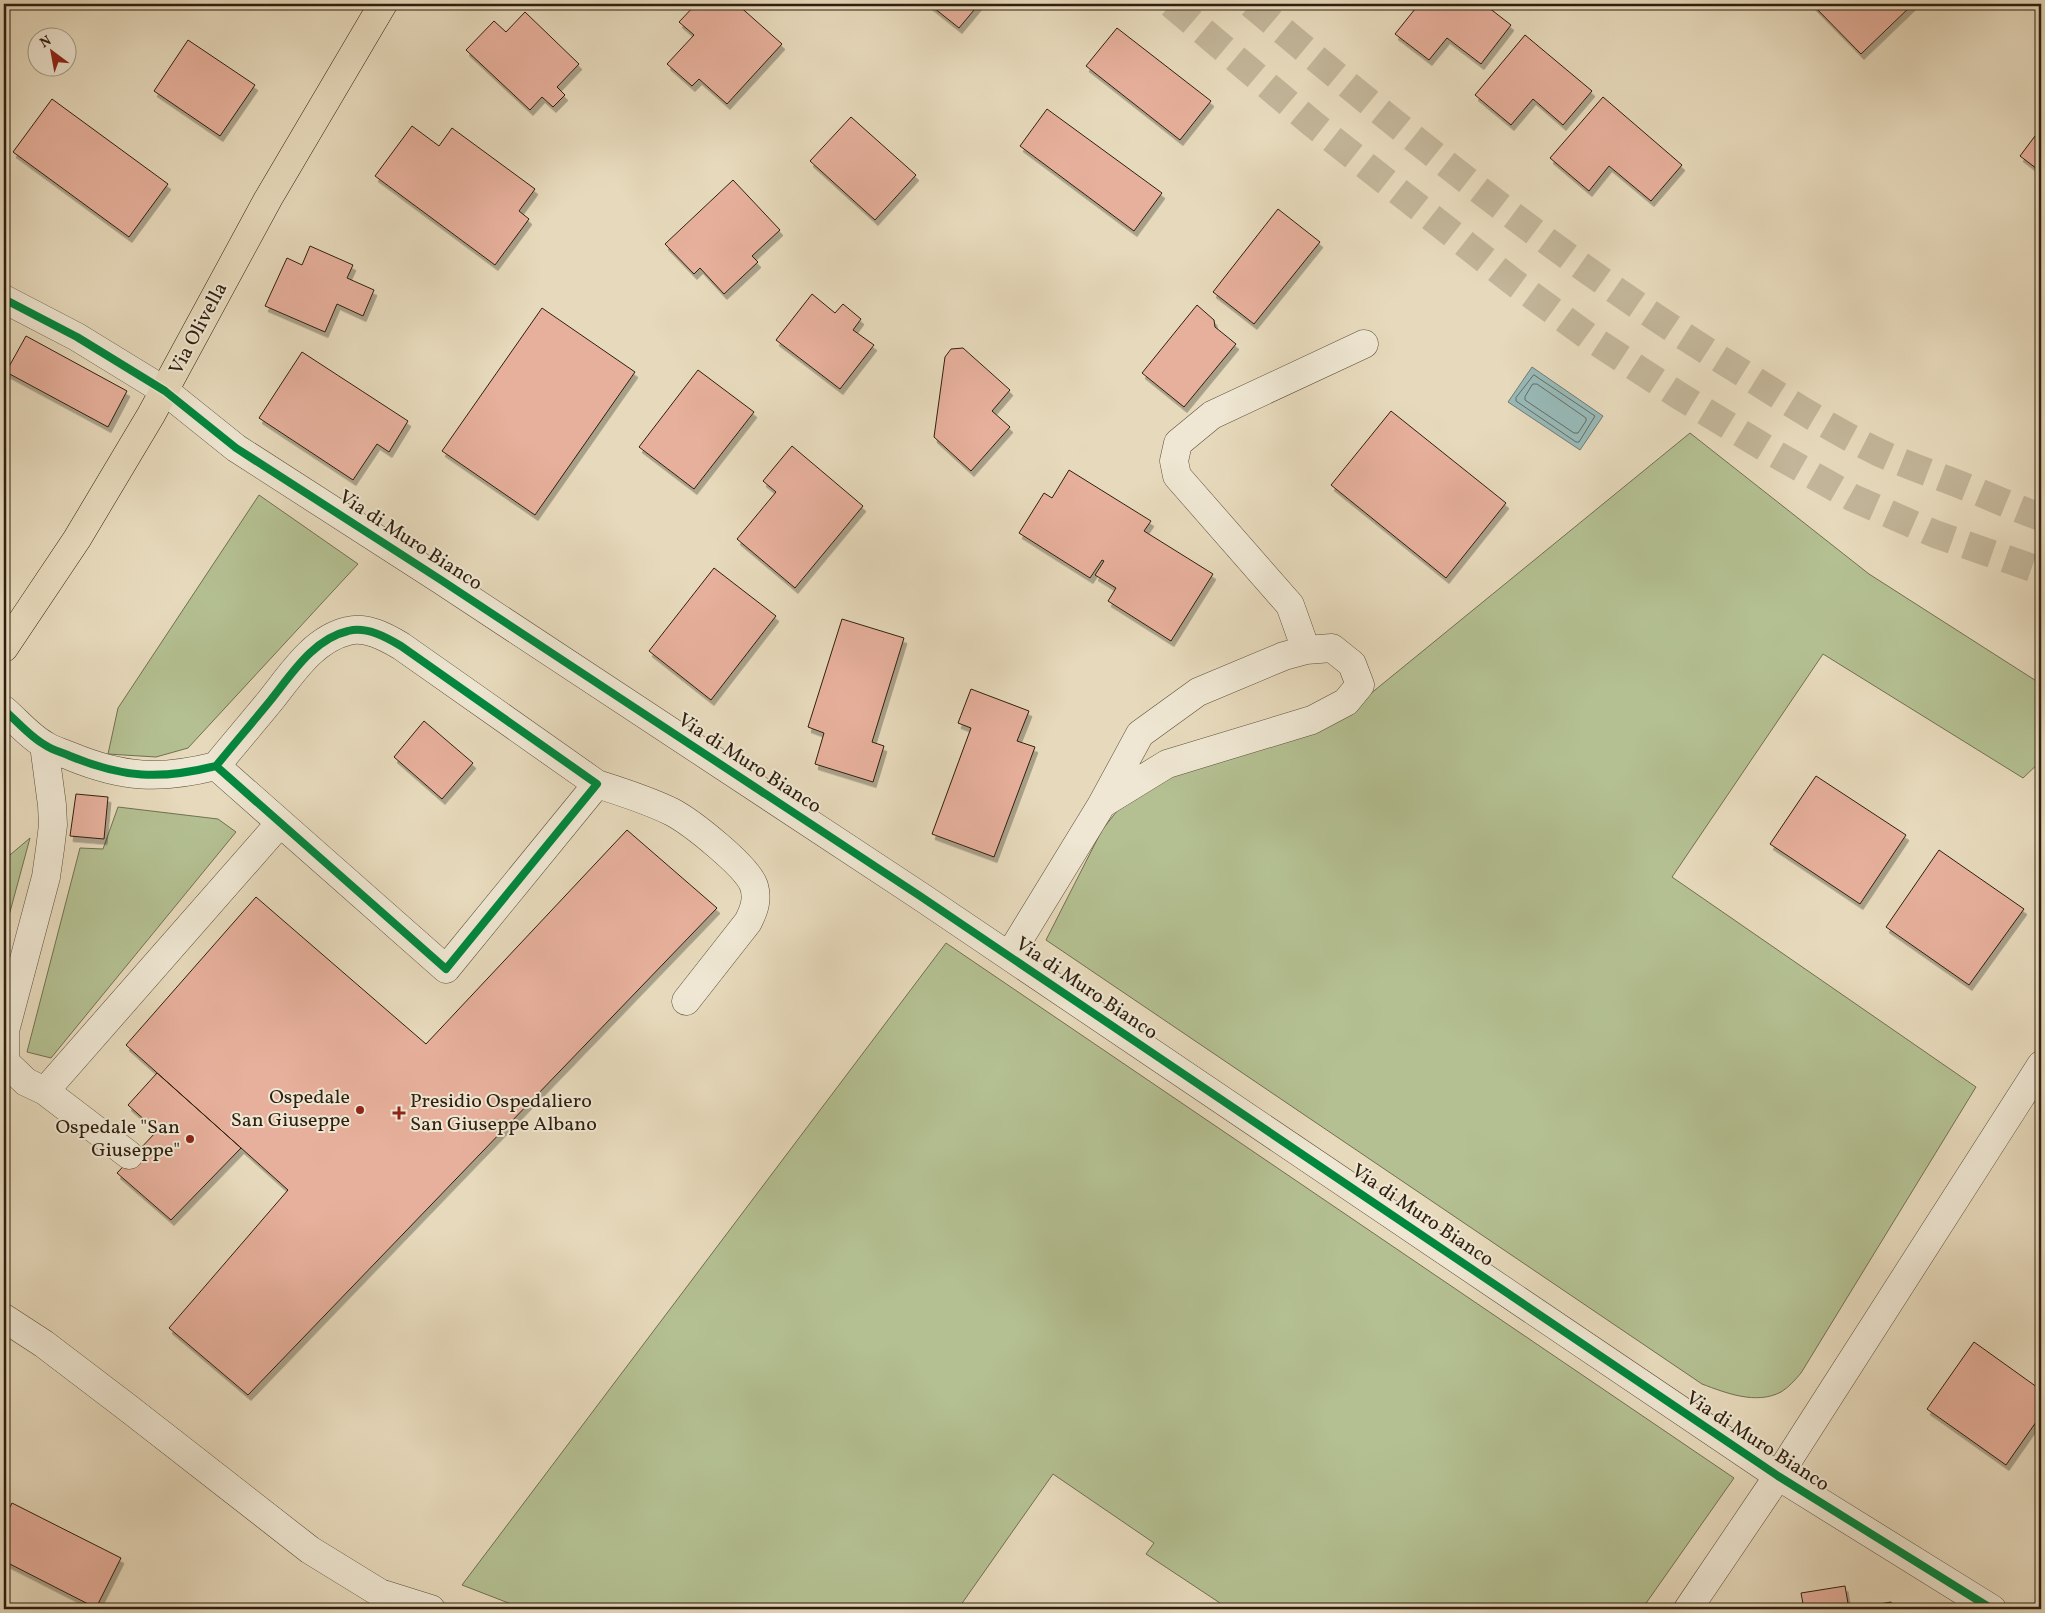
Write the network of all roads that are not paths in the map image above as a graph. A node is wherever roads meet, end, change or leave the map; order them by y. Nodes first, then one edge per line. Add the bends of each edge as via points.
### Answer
1 (383, 4) edge
2 (4, 299) edge
3 (1364, 344) dead end
4 (165, 391) junction
5 (4, 648) edge
6 (1306, 650) junction
7 (4, 710) edge
8 (44, 745) junction
9 (216, 766) junction
10 (596, 784) junction
11 (1102, 804) junction
12 (280, 823) junction
13 (1009, 956) junction
14 (686, 1001) dead end
15 (2041, 1065) edge
16 (45, 1091) junction
17 (129, 1155) dead end
18 (4, 1318) edge
19 (1778, 1476) junction
20 (431, 1609) edge
21 (1688, 1609) edge
22 (1992, 1609) edge

1 - 4 main road, Via Olivella via 268,199
2 - 4 street, Via di Muro Bianco via 77,337
3 - 6 street via 1212,414 1178,442 1174,461 1177,476 1290,605
4 - 5 main road, Via Olivella via 77,539
4 - 13 street, Via di Muro Bianco via 236,448
6 - 11 street via 1198,692 1140,734
6 - 11 street via 1332,648 1352,664 1360,685 1346,702 1312,720 1167,764
7 - 8 street
8 - 9 street via 98,767 139,775 171,775
8 - 16 street via 52,818 50,849 46,877 5,1031 5,1062 26,1082
9 - 10 street via 311,652 335,635 349,630 364,630 402,646
9 - 12 street
10 - 12 street via 446,969
10 - 14 street via 673,813 741,867 754,886 756,903 748,922
11 - 13 street
12 - 16 street
13 - 19 street, Via di Muro Bianco
15 - 19 street
16 - 17 street
18 - 20 street via 44,1344 310,1550 380,1593
19 - 21 street
19 - 22 street, Via di Muro Bianco

